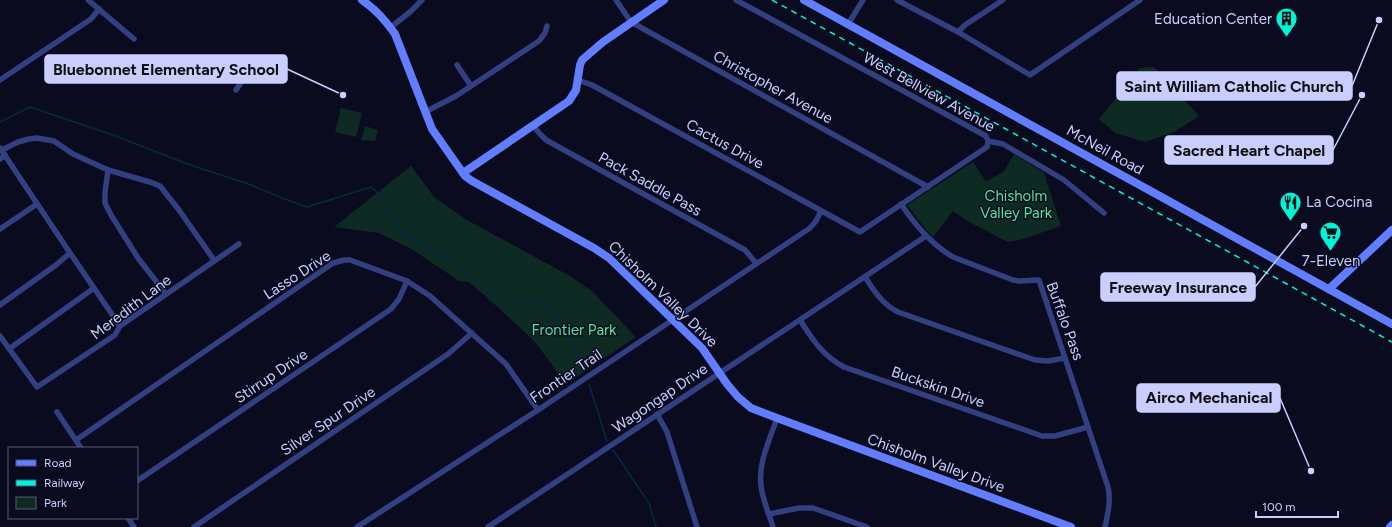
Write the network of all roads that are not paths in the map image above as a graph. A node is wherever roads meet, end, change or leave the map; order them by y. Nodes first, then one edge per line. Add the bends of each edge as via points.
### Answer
1 (88, 0) edge
2 (362, 0) edge
3 (422, 0) edge
4 (616, 0) edge
5 (664, 0) edge
6 (736, 0) edge
7 (804, 0) edge
8 (863, 0) edge
9 (897, 0) edge
10 (1002, 0) edge
11 (1140, 0) edge
12 (99, 9) junction
13 (631, 22) junction
14 (848, 24) junction
15 (547, 26) dead end
16 (391, 27) junction
17 (958, 32) junction
18 (134, 39) dead end
19 (254, 58) dead end
20 (457, 65) dead end
21 (0, 80) edge
22 (578, 80) junction
23 (471, 86) junction
24 (236, 90) dead end
25 (425, 112) junction
26 (533, 125) junction
27 (988, 141) junction
28 (2, 153) edge
29 (108, 170) junction
30 (463, 173) junction
31 (928, 187) junction
32 (37, 204) junction
33 (901, 204) junction
34 (821, 211) junction
35 (1104, 213) dead end
36 (0, 229) edge
37 (1392, 230) edge
38 (926, 236) junction
39 (239, 244) dead end
40 (70, 253) junction
41 (214, 260) junction
42 (756, 263) junction
43 (865, 277) junction
44 (407, 281) junction
45 (94, 288) junction
46 (1329, 289) junction
47 (166, 294) junction
48 (0, 306) edge
49 (672, 320) junction
50 (800, 320) junction
51 (1392, 324) edge
52 (120, 326) junction
53 (472, 333) junction
54 (0, 336) edge
55 (10, 349) junction
56 (1065, 358) junction
57 (720, 373) junction
58 (538, 410) junction
59 (57, 412) dead end
60 (657, 414) junction
61 (777, 418) junction
62 (1088, 427) junction
63 (76, 440) junction
64 (81, 447) edge
65 (138, 480) edge
66 (769, 514) junction
67 (1392, 525) edge
68 (194, 527) edge
69 (357, 527) edge
70 (488, 527) edge
71 (696, 527) edge
72 (773, 527) edge
73 (867, 527) edge
74 (1070, 527) edge
75 (1105, 527) edge
76 (1390, 527) edge

1 - 12 street
2 - 16 street, Chisholm Valley Drive via 376,10
3 - 16 street
4 - 13 street, Christopher Avenue
5 - 13 street
6 - 27 street, West Bellview Avenue via 986,136
7 - 14 street, McNeil Road
8 - 14 street
9 - 17 street
10 - 17 street
11 - 17 street via 1030,74
12 - 18 street
12 - 21 street via 91,19
13 - 22 street via 582,60
13 - 31 street, Christopher Avenue
14 - 46 street, McNeil Road
15 - 23 street via 538,41
16 - 25 street, Chisholm Valley Drive
19 - 24 street
20 - 23 street
22 - 26 street via 576,90 568,101
22 - 34 street, Cactus Drive via 592,85
23 - 25 street
25 - 30 street, Chisholm Valley Drive via 432,129
26 - 30 street
26 - 42 street, Pack Saddle Pass via 546,140 746,250
27 - 31 street via 988,147
27 - 35 street, West Bellview Avenue via 1003,144 1064,180
28 - 29 street via 18,142 37,138 54,141 73,154
28 - 32 street
29 - 41 street via 160,186
29 - 47 street via 105,202 111,215 138,258
30 - 49 street, Chisholm Valley Drive via 472,181 602,252
31 - 33 street
32 - 36 street
32 - 40 street
33 - 34 street, Cactus Drive via 860,232
33 - 38 street, Buffalo Pass
34 - 42 street, Frontier Trail via 810,228
37 - 46 street
38 - 43 street, Wagongap Drive
38 - 56 street, Buffalo Pass via 945,252 1002,276 1019,281 1039,280
39 - 41 street, Meredith Lane
40 - 45 street
40 - 48 street
41 - 47 street, Meredith Lane
42 - 49 street, Frontier Trail
43 - 50 street, Wagongap Drive
43 - 56 street via 882,301 898,312 1031,359 1048,361
44 - 53 street, Lasso Drive via 427,294
44 - 63 street, Lasso Drive via 350,260 336,262
44 - 65 street, Stirrup Drive via 391,309
45 - 52 street
45 - 55 street
46 - 51 street, McNeil Road
47 - 52 street, Meredith Lane
49 - 57 street, Chisholm Valley Drive via 702,348
49 - 58 street, Frontier Trail
50 - 57 street, Wagongap Drive
50 - 62 street, Buckskin Drive via 824,353 844,367 1042,436 1056,436
52 - 55 street, Meredith Lane via 115,335 37,387
53 - 58 street, Lasso Drive via 506,364
53 - 68 street, Silver Spur Drive via 448,354
54 - 55 street
56 - 62 street, Buffalo Pass
57 - 60 street, Wagongap Drive
57 - 61 street, Chisholm Valley Drive via 744,402 760,412
58 - 69 street, Frontier Trail
59 - 63 street
60 - 70 street, Wagongap Drive
60 - 71 street via 667,432
61 - 66 street via 762,462 762,490
61 - 74 street, Chisholm Valley Drive
62 - 75 street, Buffalo Pass via 1108,491 1109,508
63 - 64 street
66 - 72 street
66 - 73 street via 813,508
67 - 76 street

